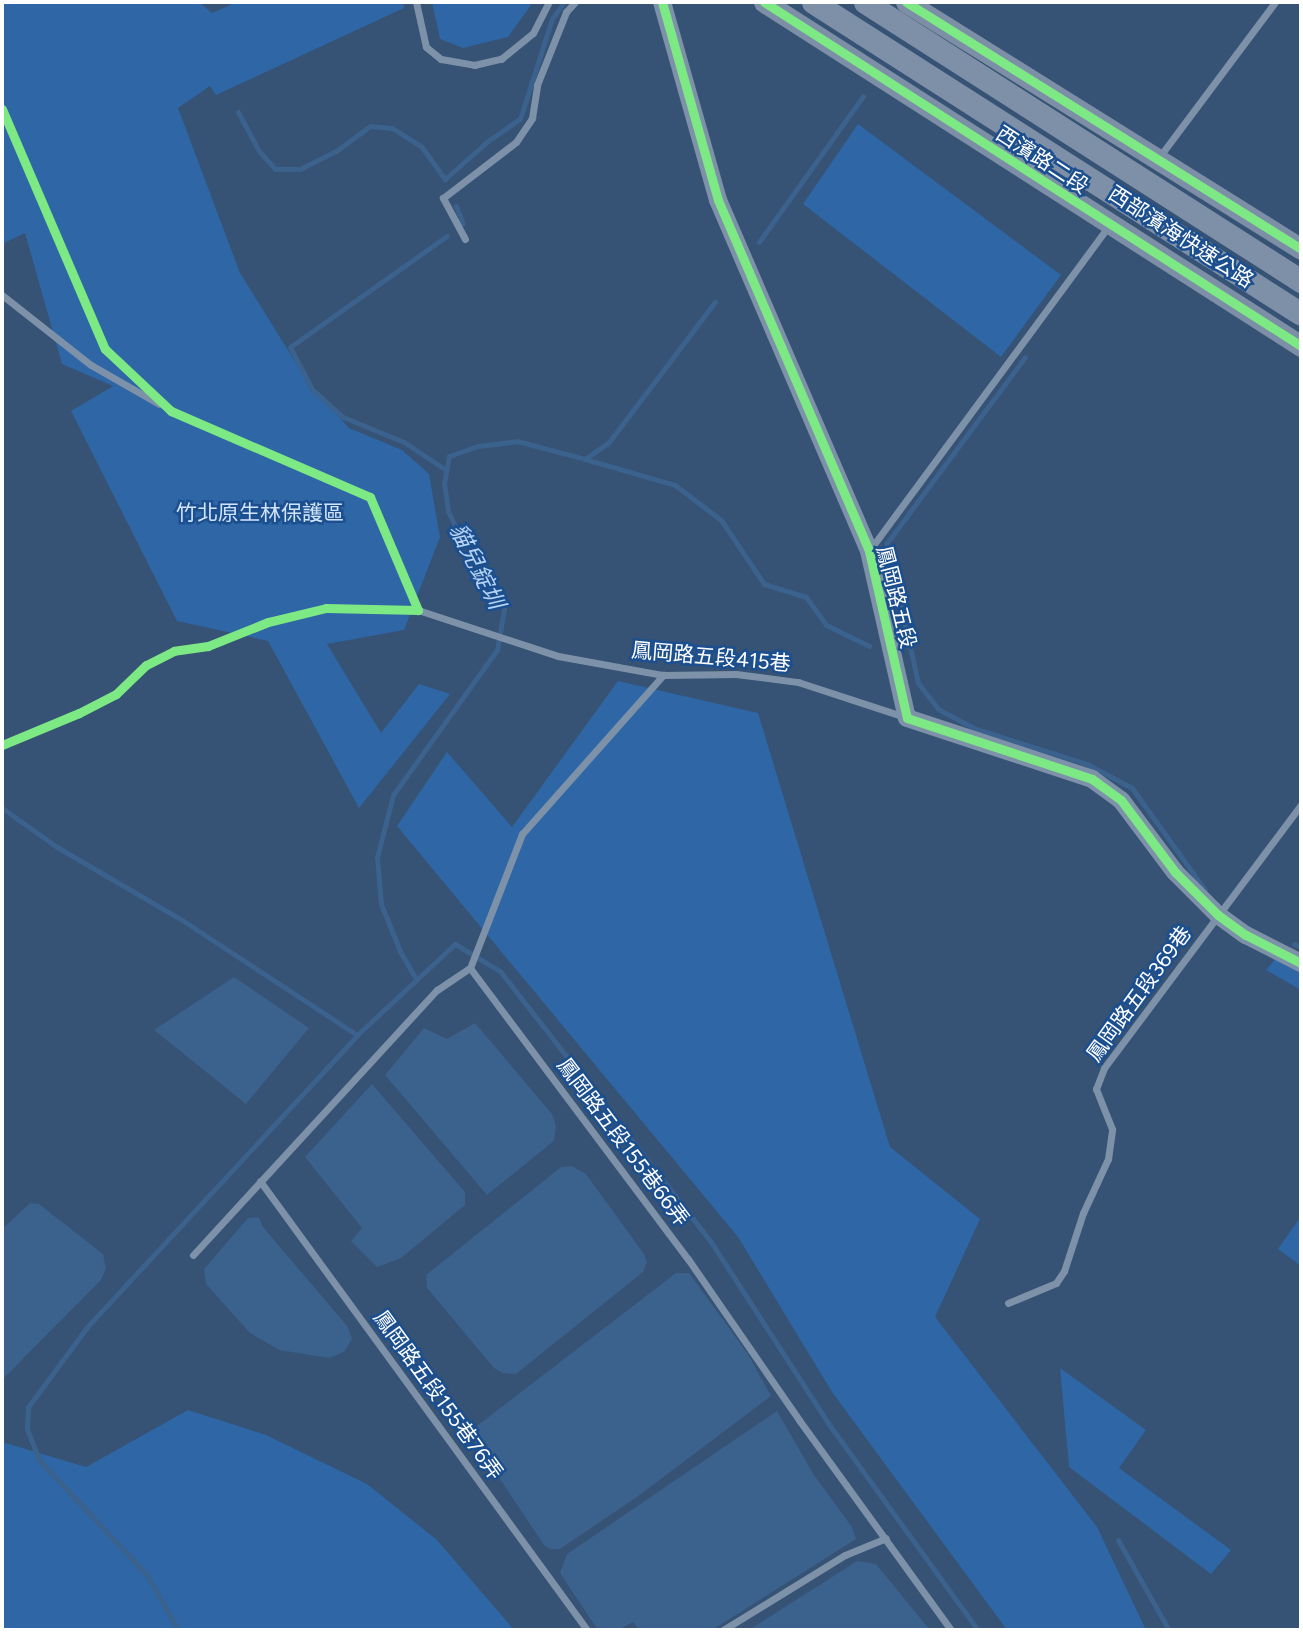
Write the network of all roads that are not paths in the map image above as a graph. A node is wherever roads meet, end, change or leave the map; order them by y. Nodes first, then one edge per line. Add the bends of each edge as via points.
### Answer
1 (416, 2) edge
2 (549, 2) edge
3 (575, 2) edge
4 (663, 2) edge
5 (764, 2) edge
6 (813, 2) edge
7 (865, 2) edge
8 (906, 2) edge
9 (1275, 2) edge
10 (2, 109) edge
11 (1157, 160) junction
12 (1109, 224) junction
13 (465, 239) dead end
14 (1301, 249) edge
15 (1301, 281) edge
16 (2, 295) edge
17 (1301, 314) edge
18 (1301, 346) edge
19 (171, 411) junction
20 (869, 551) junction
21 (418, 610) junction
22 (663, 675) junction
23 (907, 718) junction
24 (2, 745) edge
25 (1301, 805) edge
26 (1218, 915) junction
27 (1301, 963) edge
28 (470, 968) junction
29 (260, 1181) junction
30 (193, 1255) dead end
31 (1008, 1303) dead end
32 (886, 1538) junction
33 (587, 1630) edge
34 (723, 1630) edge
35 (951, 1630) edge

1 - 2 lane via 426,47 441,59 474,65 501,59 533,33
3 - 13 lane via 566,12 537,85 532,118 516,142 443,198
4 - 20 street, 鳳岡路五段 via 718,200
5 - 12 main road, 西濱路二段
6 - 17 highway, 西部濱海快速公路
7 - 15 highway, 西部濱海快速公路
8 - 11 main road
9 - 11 lane
10 - 19 lane via 105,349
11 - 14 main road
12 - 18 main road, 西濱路二段
12 - 20 lane
16 - 19 lane via 91,365
19 - 21 lane via 370,497
20 - 23 street, 鳳岡路五段
21 - 22 lane, 鳳岡路五段415巷 via 558,656
21 - 24 lane, 鳳岡路五段415巷 via 326,608 268,622 208,646 174,651 146,665 116,694
22 - 23 lane, 鳳岡路五段415巷 via 736,674 798,682
22 - 28 lane via 522,834
23 - 26 street via 1092,779 1122,800 1175,872
25 - 26 lane, 鳳岡路五段369巷
26 - 27 street
26 - 31 lane, 鳳岡路五段369巷 via 1104,1069 1096,1089 1112,1129 1108,1159 1083,1213 1064,1271 1056,1283
28 - 29 lane via 437,989
28 - 32 lane, 鳳岡路五段155巷66弄 via 688,1259
29 - 30 lane
29 - 33 lane, 鳳岡路五段155巷76弄
32 - 34 lane via 845,1555
32 - 35 lane, 鳳岡路五段155巷66弄

